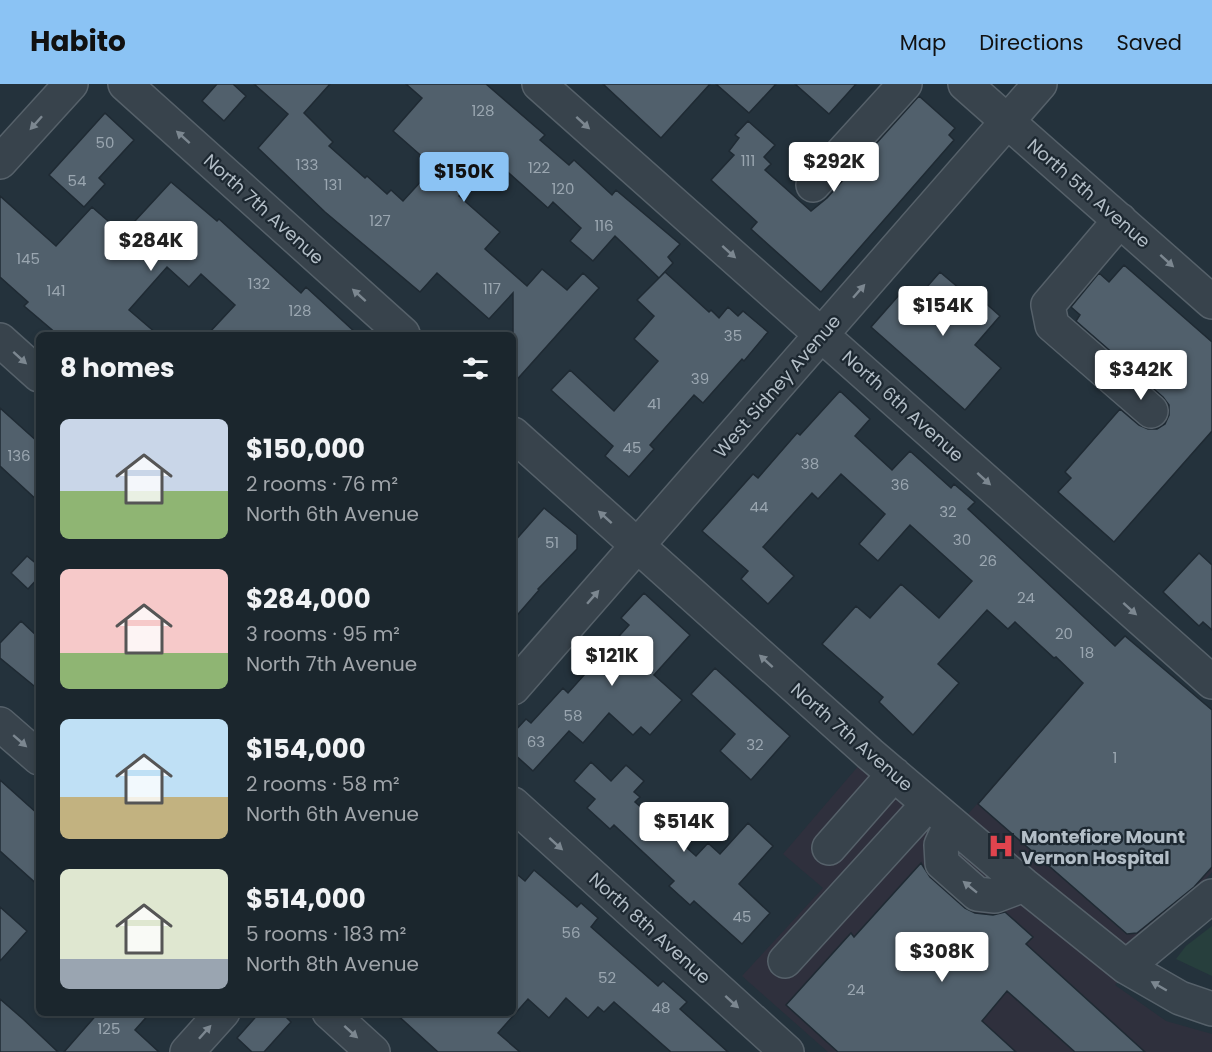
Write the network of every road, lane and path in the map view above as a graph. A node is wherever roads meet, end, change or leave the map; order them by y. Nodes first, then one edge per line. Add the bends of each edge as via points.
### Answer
1 (71, 84) edge
2 (125, 84) edge
3 (539, 84) edge
4 (905, 84) edge
5 (965, 84) edge
6 (1040, 84) edge
7 (1008, 122) junction
8 (0, 162) edge
9 (813, 185) dead end
10 (1120, 220) junction
11 (1212, 302) edge
12 (400, 332) edge
13 (822, 334) junction
14 (0, 340) edge
15 (36, 372) edge
16 (1151, 411) dead end
17 (516, 437) edge
18 (638, 547) junction
19 (1212, 682) edge
20 (516, 685) edge
21 (0, 724) edge
22 (36, 755) edge
23 (894, 774) junction
24 (516, 807) edge
25 (939, 813) junction
26 (829, 848) dead end
27 (1212, 896) edge
28 (785, 961) dead end
29 (1126, 967) junction
30 (1212, 1009) edge
31 (219, 1016) edge
32 (333, 1016) edge
33 (187, 1052) edge
34 (373, 1052) edge
35 (787, 1052) edge

1 -> 8 street
12 -> 2 street, North 7th Avenue
3 -> 13 street, North 6th Avenue
4 - 9 street
5 - 7 street, North 5th Avenue
6 - 7 street, West Sidney Avenue
7 - 10 street, North 5th Avenue
13 -> 7 street, West Sidney Avenue
10 -> 11 street, North 5th Avenue
10 - 16 street via 1048,305 1052,325
13 - 18 street, West Sidney Avenue
13 -> 19 street, North 6th Avenue
14 -> 15 street
18 -> 17 street, North 7th Avenue
20 -> 18 street, West Sidney Avenue
23 -> 18 street, North 7th Avenue
21 -> 22 street
23 - 25 street, North 7th Avenue
23 - 26 street
24 -> 35 street, North 8th Avenue
25 - 28 street
29 -> 25 street, North 7th Avenue
27 - 29 street
30 -> 29 street, North 7th Avenue via 1180,998
33 -> 31 street
32 -> 34 street

